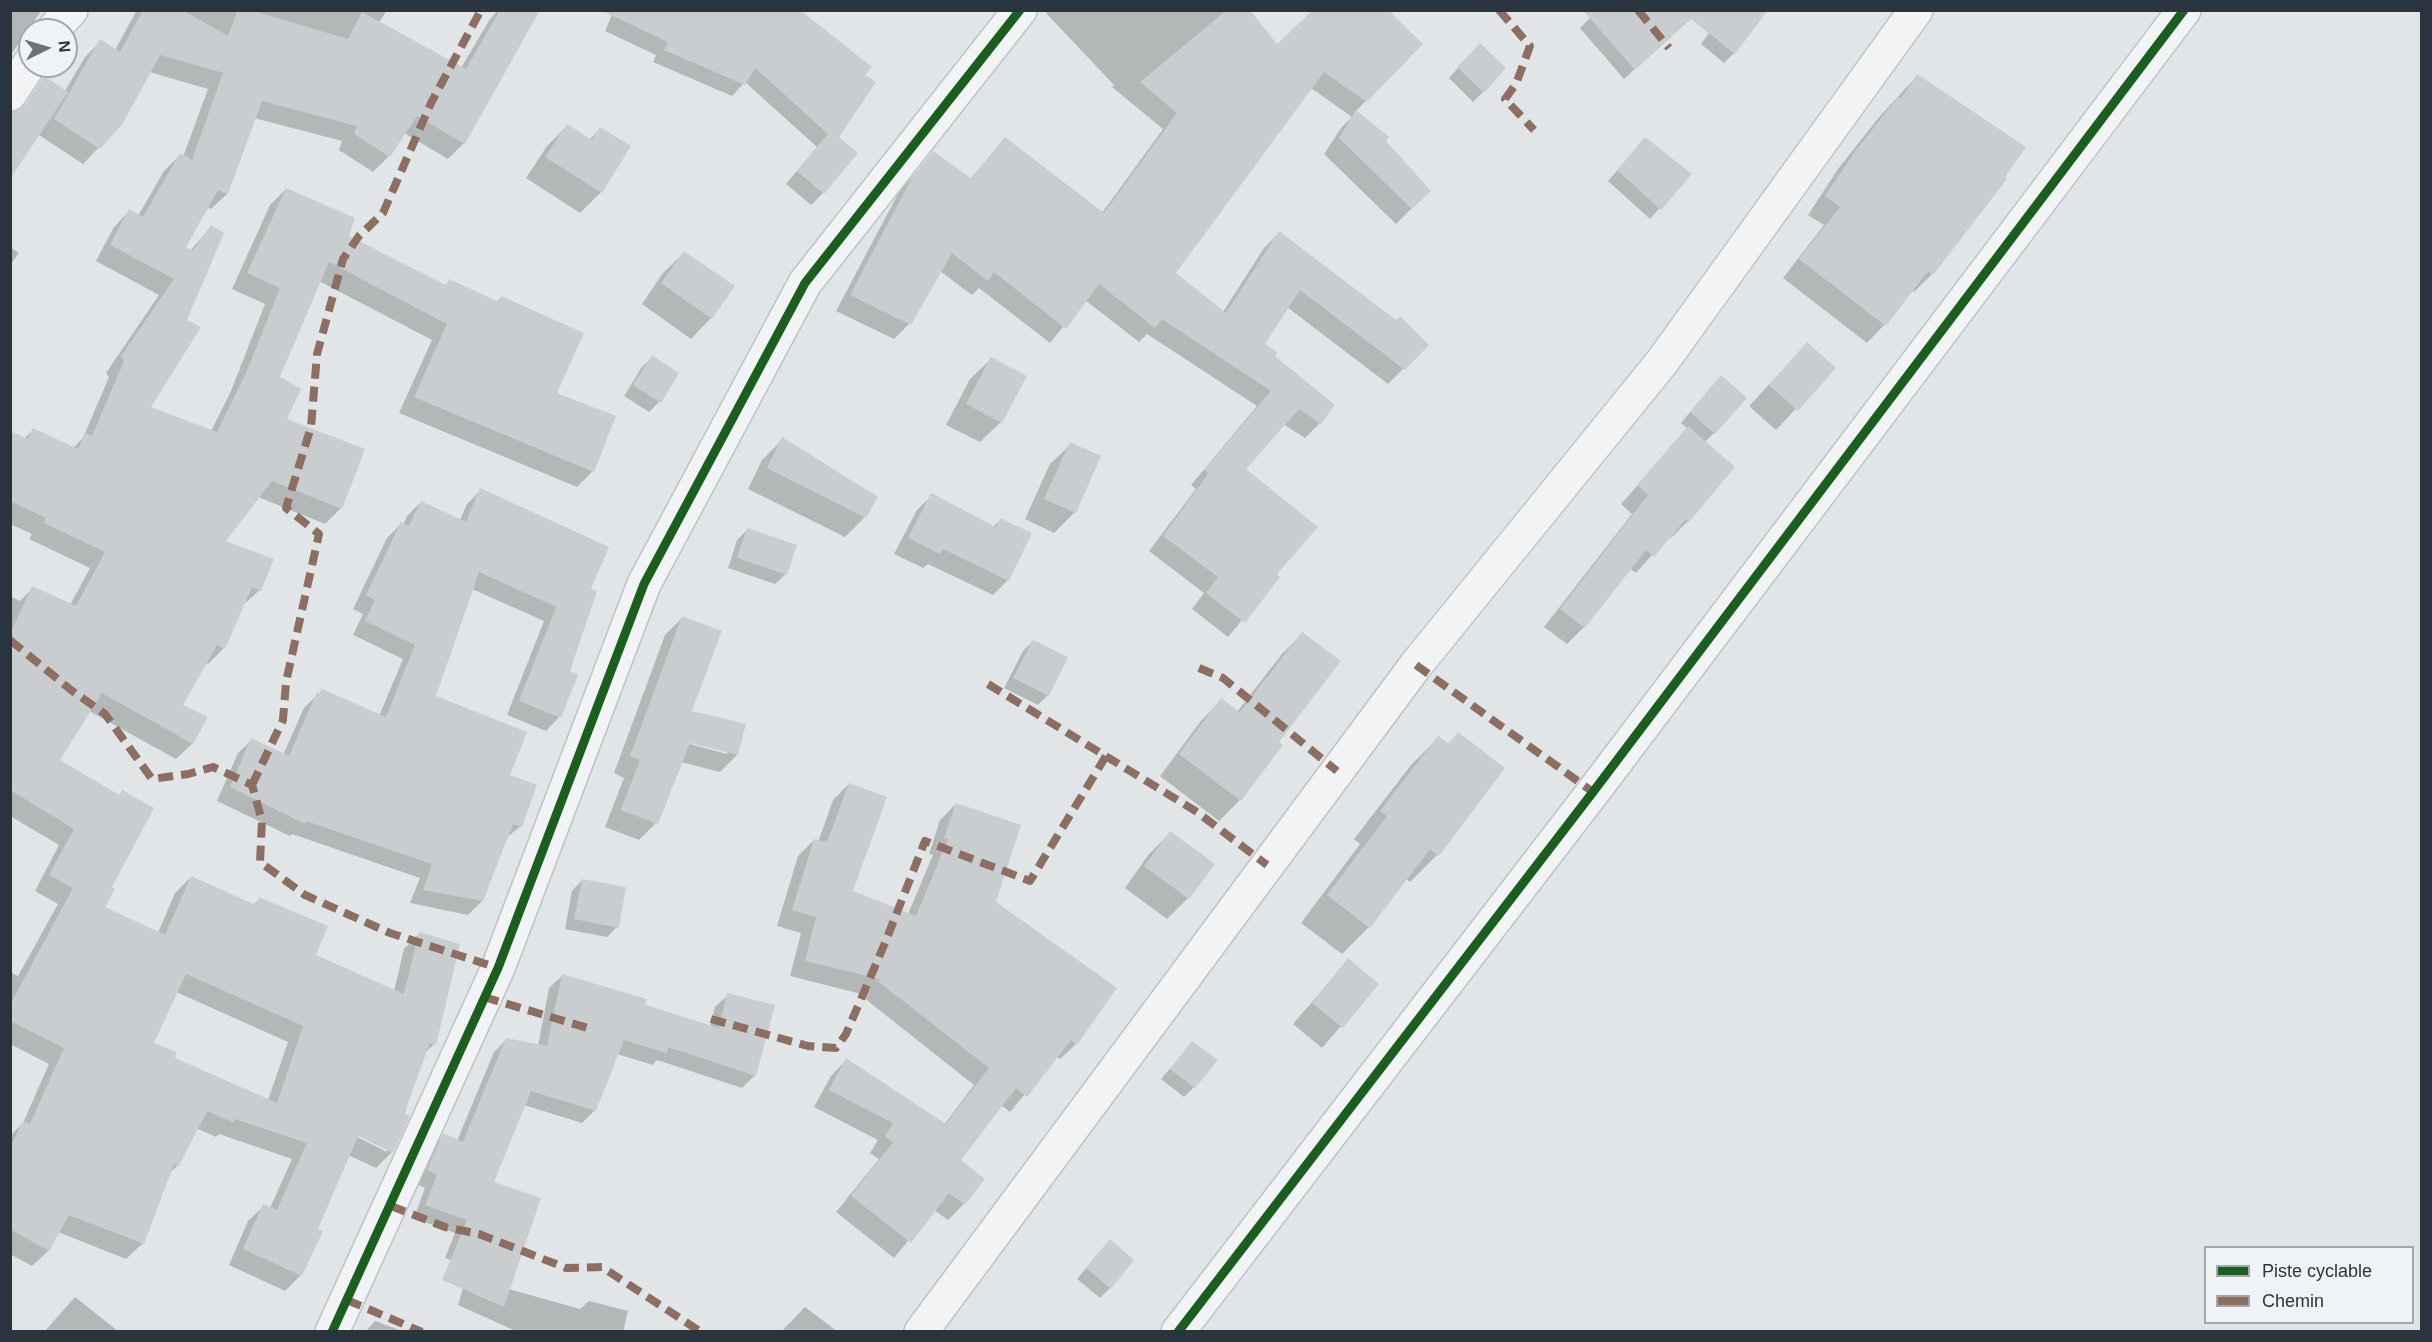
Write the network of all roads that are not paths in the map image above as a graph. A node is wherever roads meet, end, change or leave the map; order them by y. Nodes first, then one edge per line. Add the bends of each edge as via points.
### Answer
1 (1020, 10) edge
2 (1916, 10) edge
3 (2184, 10) edge
4 (20, 78) edge
5 (10, 94) edge
6 (332, 1332) edge
7 (921, 1332) edge
8 (1178, 1332) edge

1 - 6 street via 805,283 644,584 498,968
2 - 7 street via 1662,362 1416,665
3 - 8 street via 1615,764
4 - 5 street

